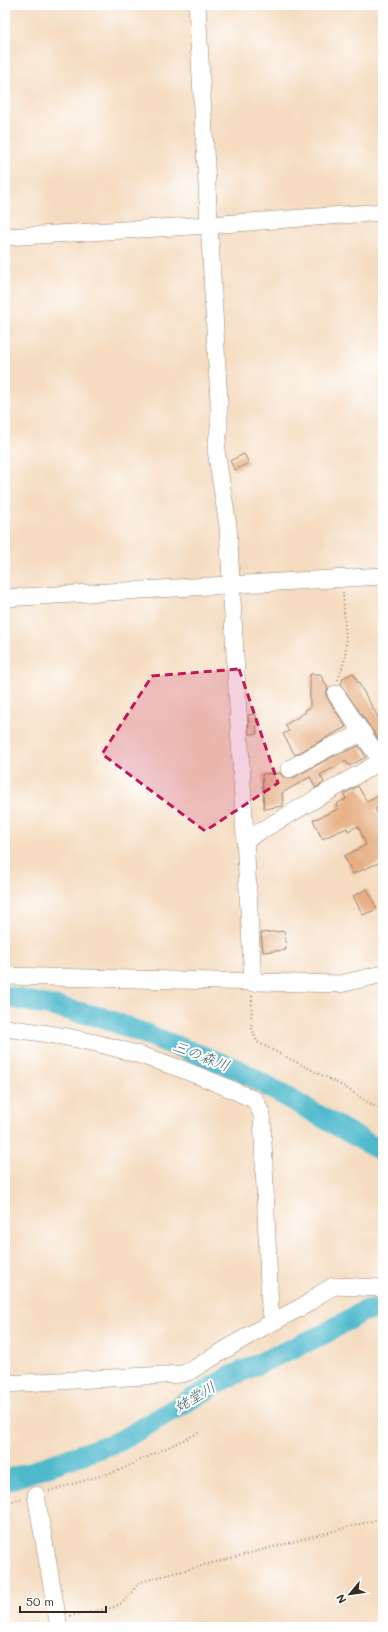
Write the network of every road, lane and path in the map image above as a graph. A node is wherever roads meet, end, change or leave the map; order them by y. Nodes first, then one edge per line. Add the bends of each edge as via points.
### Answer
1 (197, 5) edge
2 (383, 212) edge
3 (209, 225) junction
4 (5, 237) edge
5 (383, 576) edge
6 (342, 579) junction
7 (230, 586) junction
8 (5, 598) edge
9 (336, 694) joint
10 (363, 733) junction
11 (382, 762) edge
12 (289, 769) dead end
13 (245, 840) junction
14 (383, 974) edge
15 (5, 976) edge
16 (253, 983) junction
17 (5, 1028) edge
18 (383, 1112) edge
19 (383, 1288) edge
20 (275, 1321) junction
21 (5, 1384) edge
22 (200, 1432) dead end
23 (36, 1495) junction
24 (5, 1503) edge
25 (383, 1518) edge
26 (58, 1623) edge

1 - 3 street
2 - 3 street
3 - 4 street
3 - 7 street via 219,402 216,450 228,526
5 - 6 street
6 - 7 street
6 - 9 path via 346,644
7 - 8 street
7 - 13 street
9 - 10 street
10 - 11 street
10 - 12 street via 330,746
11 - 13 street
13 - 16 street
14 - 16 street via 340,984
15 - 16 street
16 - 18 path via 251,1026 257,1042 343,1086
17 - 20 street via 76,1039 121,1050 186,1071 255,1100 262,1115 270,1310
19 - 20 street via 334,1286
20 - 21 street via 190,1372 182,1374
22 - 23 path via 120,1470
23 - 24 path
23 - 26 street
25 - 26 path via 140,1582 122,1603

